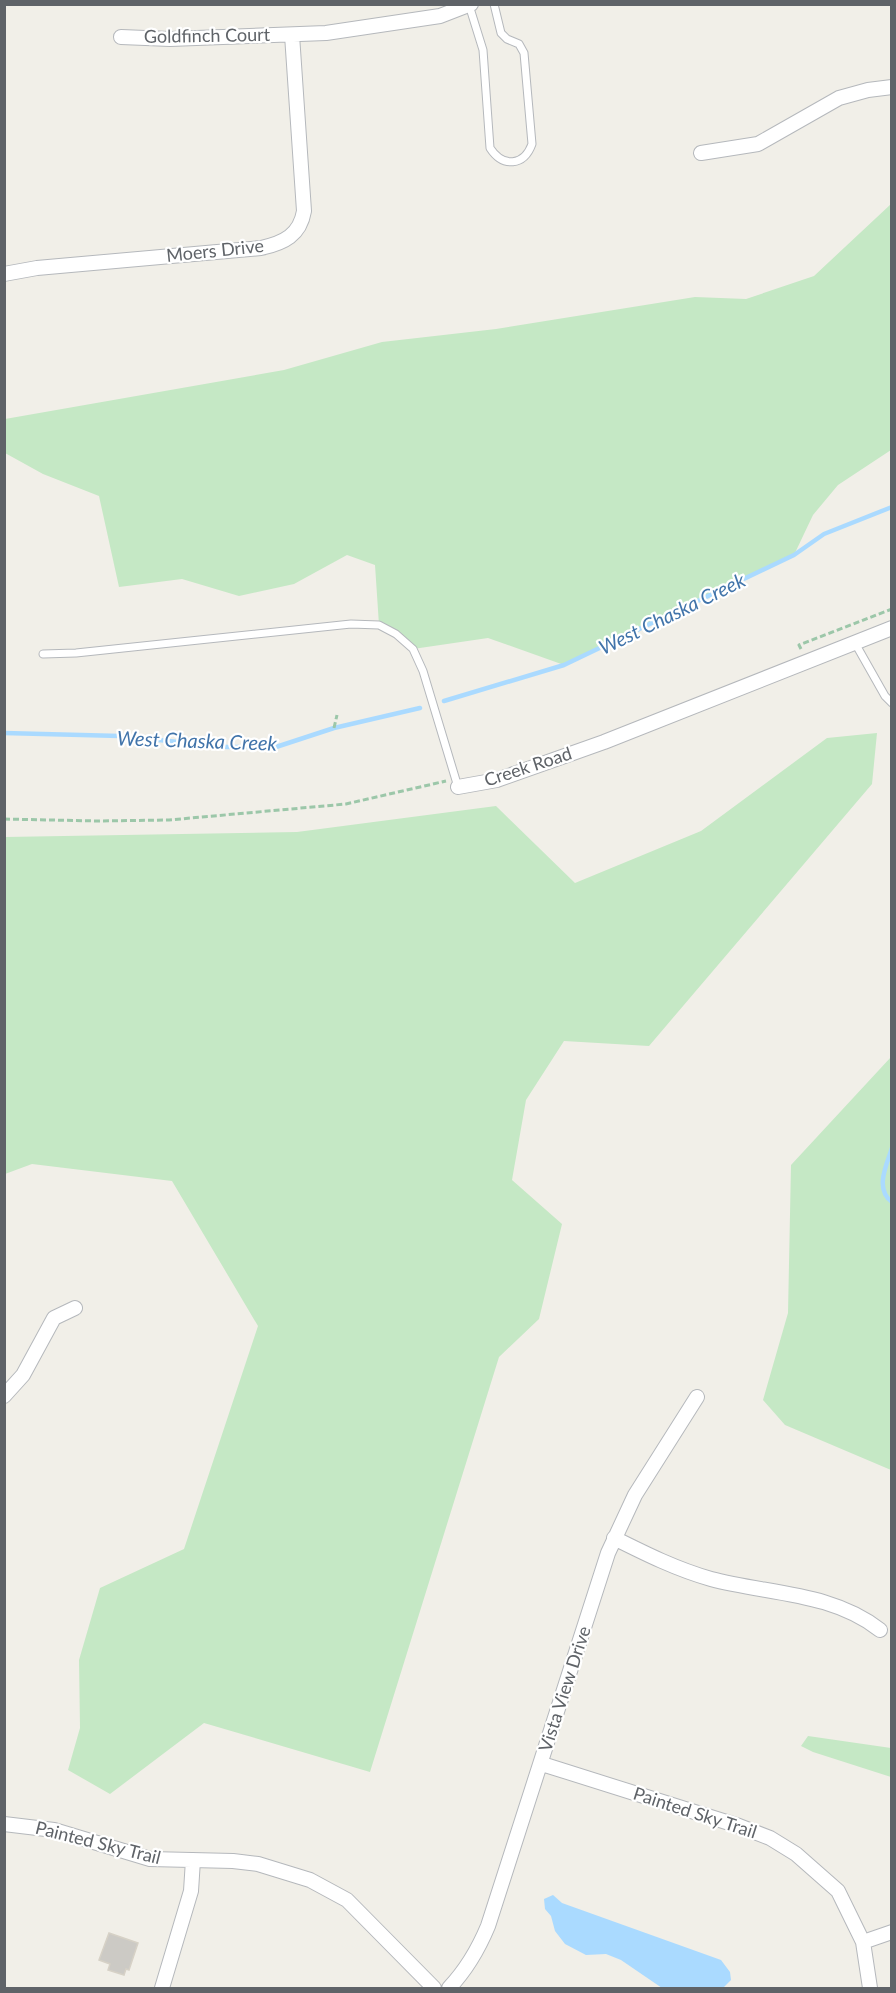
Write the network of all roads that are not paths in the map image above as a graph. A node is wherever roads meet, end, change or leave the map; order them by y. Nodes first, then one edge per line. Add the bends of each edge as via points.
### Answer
1 (494, 4) edge
2 (470, 5) edge
3 (292, 35) junction
4 (121, 37) dead end
5 (891, 87) edge
6 (701, 153) dead end
7 (4, 274) edge
8 (891, 628) edge
9 (855, 643) junction
10 (43, 654) dead end
11 (891, 703) edge
12 (458, 787) joint
13 (75, 1308) dead end
14 (4, 1396) edge
15 (697, 1397) dead end
16 (614, 1538) junction
17 (880, 1630) dead end
18 (542, 1764) junction
19 (4, 1824) edge
20 (193, 1860) junction
21 (891, 1932) edge
22 (863, 1942) junction
23 (162, 1989) edge
24 (434, 1989) edge
25 (449, 1989) edge
26 (870, 1989) edge

1 - 2 lane via 501,33 519,44 524,53 532,144 522,159 512,162 502,160 490,148 483,50
2 - 3 street, Goldfinch Court via 440,15
3 - 4 street, Goldfinch Court
3 - 7 street, Moers Drive via 304,210 293,235 261,248
5 - 6 street via 839,98 759,144
8 - 9 street, Creek Road
9 - 11 lane
9 - 12 street, Creek Road via 594,745 497,780
10 - 12 lane via 351,624 379,625 396,634 416,656
13 - 14 street via 54,1318 23,1375
15 - 16 street, Vista View Drive via 635,1495
16 - 17 street via 680,1570 824,1601 866,1619
16 - 18 street, Vista View Drive
18 - 22 street, Painted Sky Trail via 770,1838 796,1854 838,1891
18 - 25 street, Vista View Drive via 483,1940
19 - 20 street, Painted Sky Trail via 54,1830 150,1858
20 - 23 street via 190,1891
20 - 24 street, Painted Sky Trail via 258,1864 326,1887 347,1900
21 - 22 street
22 - 26 street, Painted Sky Trail

